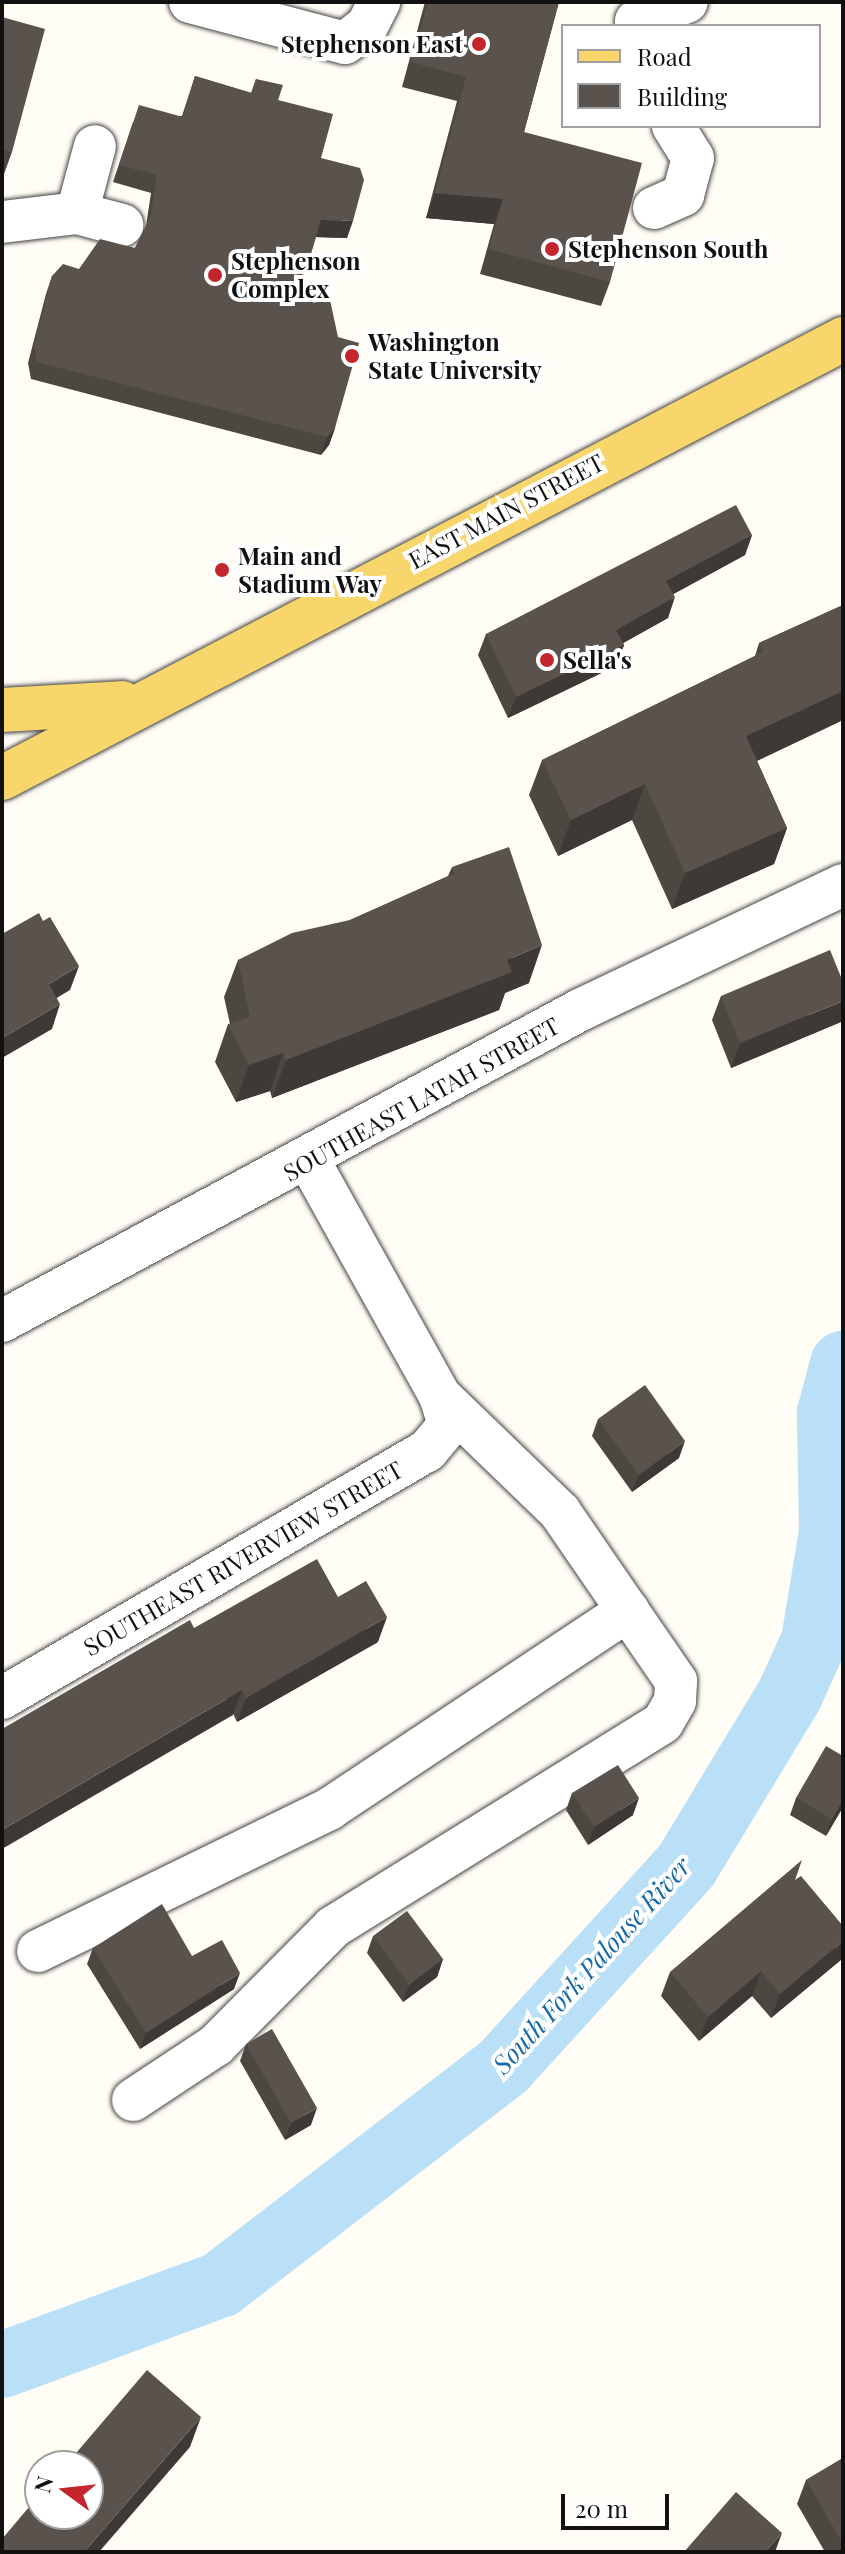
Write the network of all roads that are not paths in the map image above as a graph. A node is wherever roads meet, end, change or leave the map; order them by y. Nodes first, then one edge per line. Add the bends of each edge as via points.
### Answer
1 (190, 2) edge
2 (379, 2) edge
3 (687, 2) edge
4 (628, 16) edge
5 (683, 142) edge
6 (95, 146) dead end
7 (654, 208) dead end
8 (77, 213) junction
9 (2, 222) edge
10 (122, 225) dead end
11 (843, 339) edge
12 (136, 702) junction
13 (2, 710) edge
14 (2, 778) edge
15 (843, 885) edge
16 (310, 1162) junction
17 (2, 1321) edge
18 (440, 1396) junction
19 (628, 1610) junction
20 (2, 1698) edge
21 (38, 1951) dead end
22 (133, 2100) dead end

1 - 2 street via 345,43 367,26
3 - 4 street
5 - 7 street via 683,195
6 - 8 street
8 - 9 street
8 - 10 street
11 - 12 main road, EAST MAIN STREET
12 - 13 main road
12 - 14 main road, EAST MAIN STREET
15 - 16 street, SOUTHEAST LATAH STREET via 582,1009
16 - 17 street, SOUTHEAST LATAH STREET
16 - 18 street
18 - 19 street via 560,1512
18 - 20 street, SOUTHEAST RIVERVIEW STREET via 449,1425 427,1451
19 - 21 street via 329,1809
19 - 22 street via 676,1681 663,1722 333,1927 216,2045

